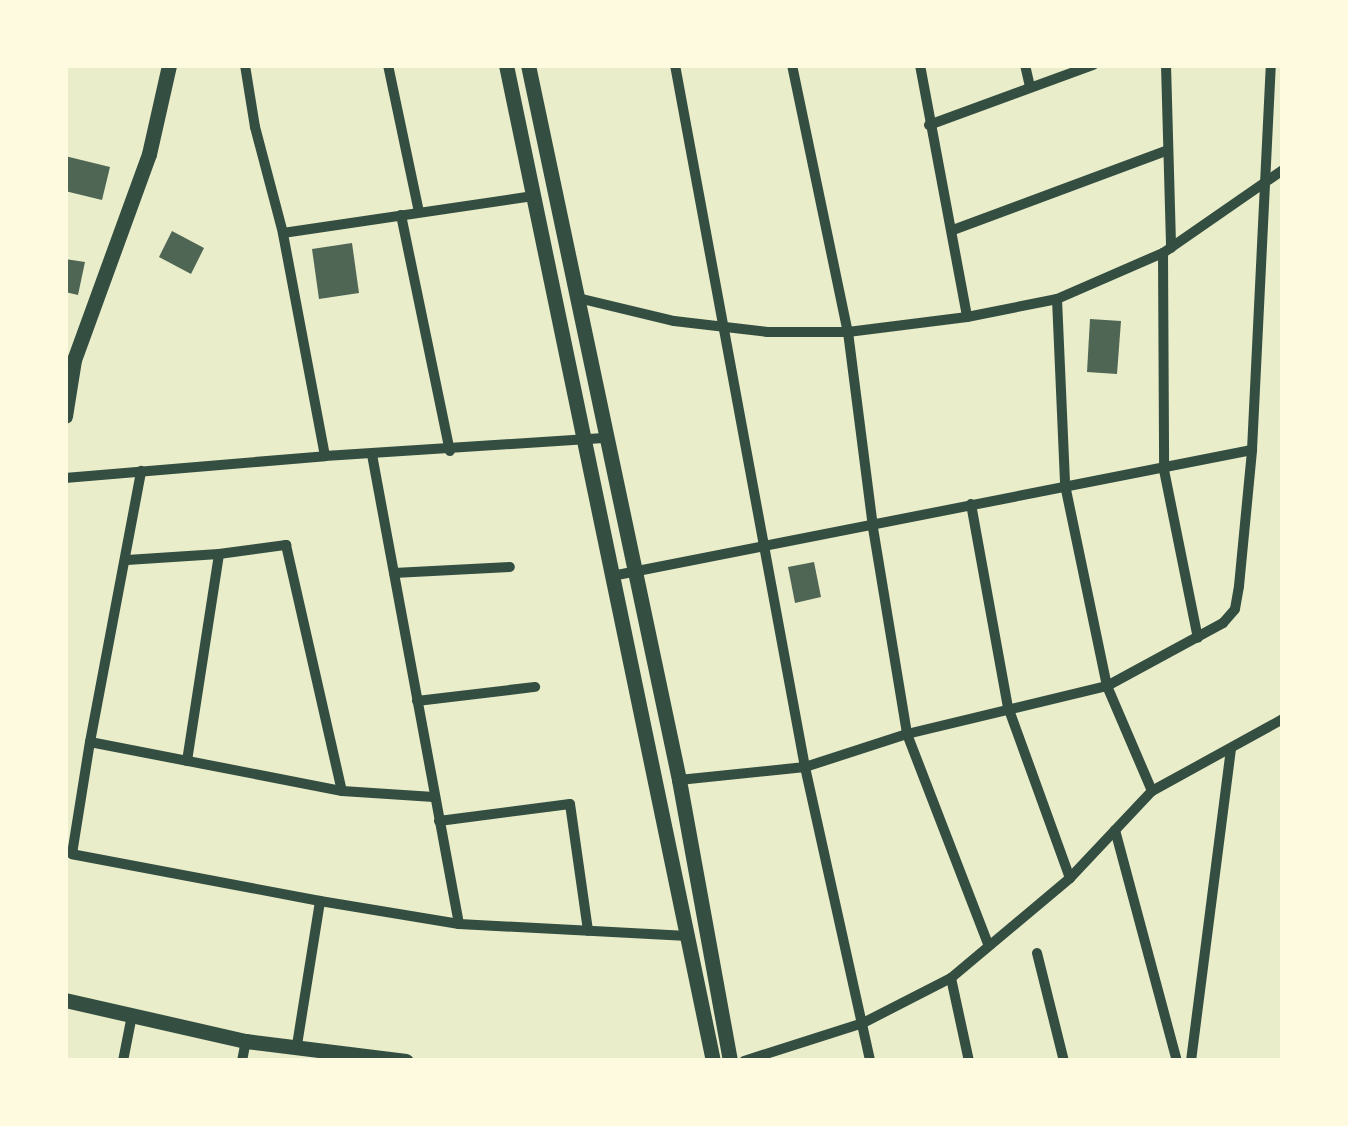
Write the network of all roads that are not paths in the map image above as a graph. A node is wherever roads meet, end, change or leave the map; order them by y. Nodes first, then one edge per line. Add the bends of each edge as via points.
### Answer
1 (169, 65) edge
2 (244, 65) edge
3 (388, 65) edge
4 (506, 65) edge
5 (528, 65) edge
6 (675, 65) edge
7 (792, 65) edge
8 (920, 65) edge
9 (1024, 65) edge
10 (1094, 65) edge
11 (1166, 65) edge
12 (1271, 65) edge
13 (1030, 87) junction
14 (929, 125) junction
15 (1165, 151) junction
16 (1283, 170) edge
17 (1266, 185) junction
18 (533, 196) junction
19 (419, 212) junction
20 (401, 215) junction
21 (953, 230) junction
22 (283, 233) junction
23 (1167, 250) junction
24 (578, 298) junction
25 (1057, 298) junction
26 (967, 317) junction
27 (722, 326) junction
28 (848, 332) junction
29 (70, 359) edge
30 (65, 416) edge
31 (607, 438) junction
32 (584, 441) junction
33 (1252, 450) junction
34 (450, 451) junction
35 (372, 455) junction
36 (325, 456) junction
37 (1164, 470) junction
38 (141, 471) junction
39 (65, 478) edge
40 (1065, 485) junction
41 (971, 504) junction
42 (873, 528) junction
43 (763, 549) junction
44 (219, 554) junction
45 (126, 560) junction
46 (510, 567) dead end
47 (634, 571) junction
48 (394, 573) junction
49 (612, 576) junction
50 (1198, 638) junction
51 (1107, 686) junction
52 (535, 687) dead end
53 (417, 702) junction
54 (1008, 707) junction
55 (1283, 719) edge
56 (907, 734) junction
57 (90, 742) junction
58 (1230, 750) junction
59 (187, 761) junction
60 (805, 768) junction
61 (678, 780) junction
62 (1152, 791) junction
63 (342, 792) junction
64 (434, 797) junction
65 (439, 821) junction
66 (1115, 830) junction
67 (1070, 878) junction
68 (320, 901) junction
69 (459, 924) junction
70 (588, 931) junction
71 (688, 936) junction
72 (989, 946) junction
73 (1037, 953) dead end
74 (951, 978) junction
75 (65, 1000) edge
76 (132, 1014) junction
77 (863, 1023) junction
78 (246, 1041) junction
79 (297, 1045) junction
80 (319, 1055) edge
81 (123, 1061) edge
82 (242, 1061) edge
83 (406, 1061) edge
84 (713, 1061) edge
85 (730, 1061) edge
86 (744, 1061) edge
87 (870, 1061) edge
88 (969, 1061) edge
89 (1064, 1061) edge
90 (1177, 1061) edge
91 (1191, 1061) edge

1 - 29 street via 150,154
2 - 22 street
3 - 19 street
4 - 18 street
5 - 24 street
6 - 27 street
7 - 28 street
8 - 14 street
9 - 13 street
10 - 13 street
11 - 15 street
12 - 17 street
13 - 14 street
14 - 21 street
15 - 21 street
15 - 23 street
16 - 17 street
17 - 23 street
17 - 33 street
18 - 19 street
18 - 32 street
19 - 20 street
20 - 22 street
20 - 34 street
21 - 26 street
22 - 36 street
23 - 25 street
23 - 37 street
24 - 27 street
24 - 31 street
25 - 26 street
25 - 40 street
26 - 28 street
27 - 28 street
27 - 43 street
28 - 42 street
29 - 30 street
31 - 32 street
31 - 47 street
32 - 34 street
32 - 49 street
33 - 37 street
33 - 50 street via 1235,608
34 - 35 street
35 - 36 street
35 - 48 street
36 - 38 street
37 - 40 street
37 - 50 street
38 - 39 street
38 - 45 street
40 - 41 street
40 - 51 street
41 - 42 street
41 - 54 street
42 - 43 street
42 - 56 street
43 - 47 street
43 - 60 street
44 - 45 street
44 - 59 street
44 - 63 street via 286,545
45 - 57 street
46 - 48 street
47 - 49 street
47 - 61 street
48 - 53 street
49 - 71 street
50 - 51 street
51 - 54 street
51 - 62 street
52 - 53 street
53 - 64 street
54 - 56 street
54 - 67 street
55 - 58 street
56 - 60 street
56 - 72 street
57 - 59 street
57 - 68 street via 72,854
58 - 62 street
58 - 91 street
59 - 63 street
60 - 61 street
60 - 77 street
61 - 85 street
62 - 66 street
63 - 64 street
64 - 65 street
65 - 69 street
65 - 70 street via 570,804
66 - 67 street
66 - 90 street
67 - 72 street
68 - 69 street
68 - 79 street
69 - 70 street
70 - 71 street
71 - 84 street
72 - 74 street
73 - 89 street
74 - 77 street
74 - 88 street
75 - 76 street
76 - 78 street
76 - 81 street
77 - 86 street
77 - 87 street
78 - 79 street
78 - 82 street
79 - 80 street
80 - 83 street

